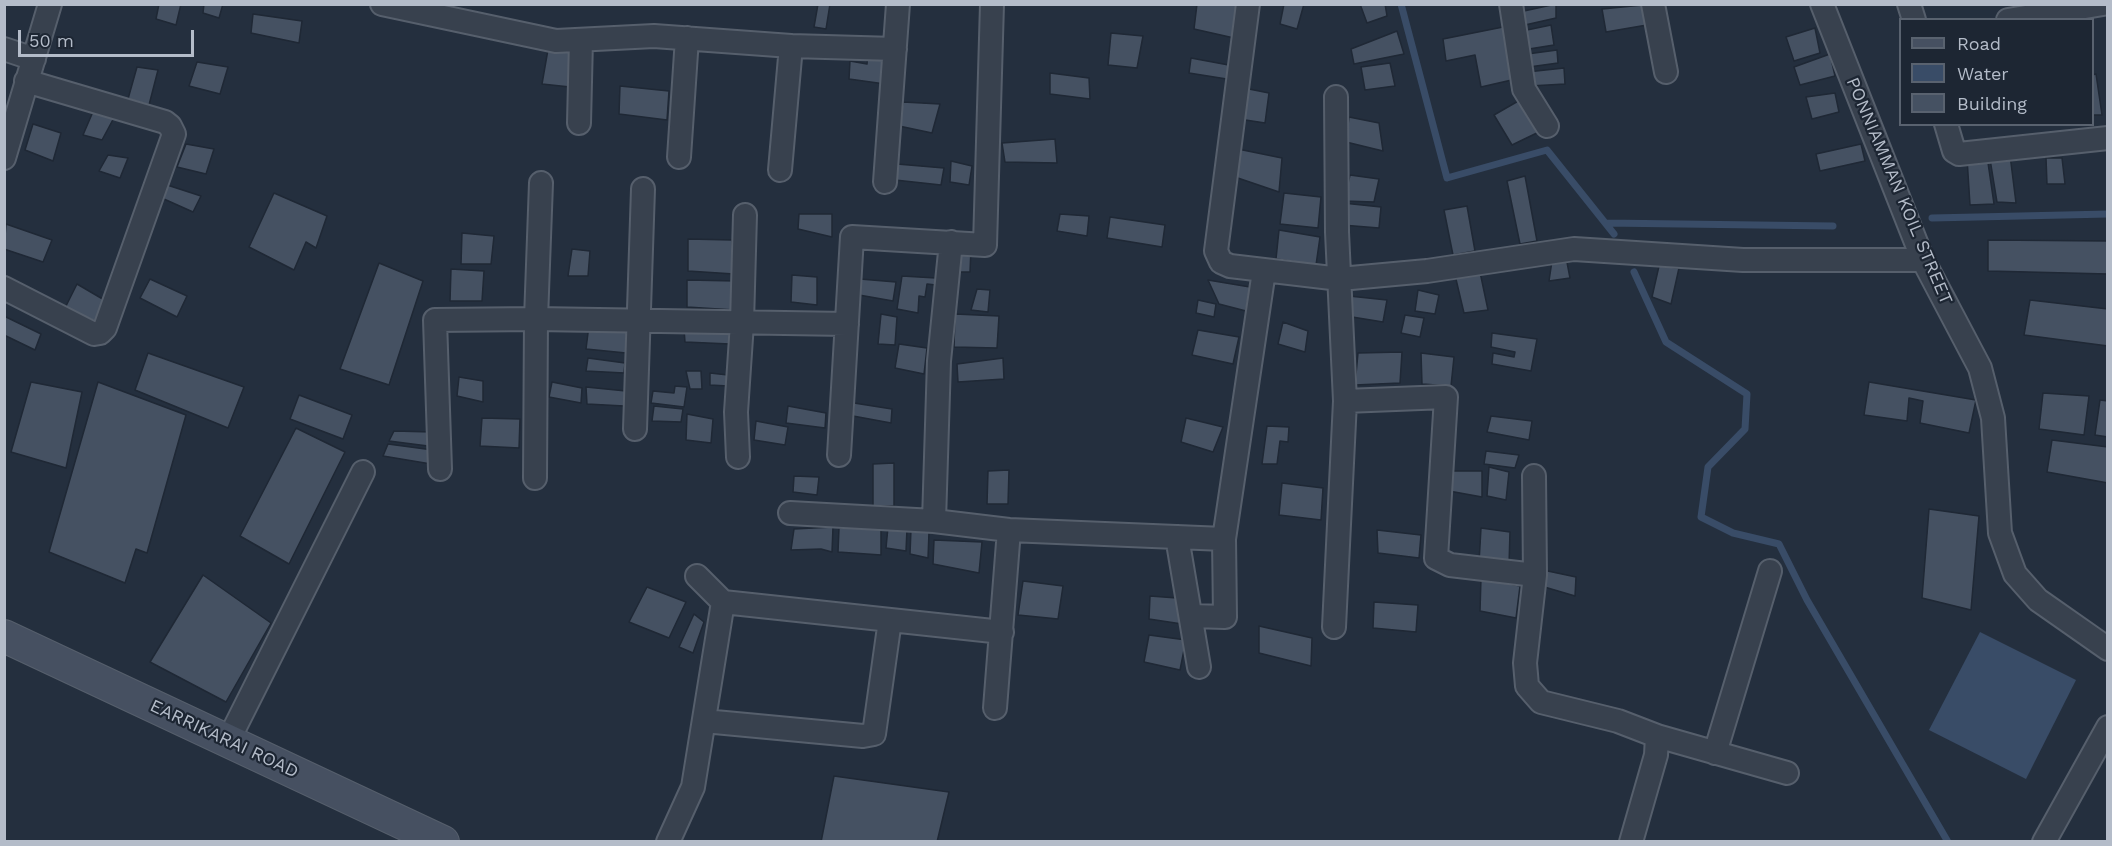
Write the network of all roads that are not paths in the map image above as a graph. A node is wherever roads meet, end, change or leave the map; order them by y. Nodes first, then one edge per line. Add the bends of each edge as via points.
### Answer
1 (50, 4) edge
2 (382, 4) edge
3 (898, 4) edge
4 (992, 4) edge
5 (1248, 4) edge
6 (1511, 4) edge
7 (1653, 4) edge
8 (1822, 4) edge
9 (2103, 4) edge
10 (2020, 18) edge
11 (687, 38) junction
12 (581, 40) junction
13 (791, 46) junction
14 (4, 49) edge
15 (895, 49) junction
16 (34, 59) junction
17 (1666, 72) dead end
18 (26, 81) junction
19 (1336, 97) dead end
20 (579, 123) dead end
21 (1547, 126) dead end
22 (1947, 126) edge
23 (2108, 138) edge
24 (679, 157) dead end
25 (4, 158) edge
26 (780, 170) dead end
27 (885, 182) dead end
28 (541, 183) dead end
29 (643, 189) dead end
30 (745, 215) dead end
31 (951, 242) junction
32 (1923, 260) junction
33 (1264, 271) junction
34 (1340, 279) junction
35 (4, 288) edge
36 (536, 320) junction
37 (638, 321) junction
38 (742, 323) junction
39 (847, 324) junction
40 (1345, 401) junction
41 (634, 429) dead end
42 (839, 455) dead end
43 (738, 457) dead end
44 (440, 469) dead end
45 (363, 472) dead end
46 (1534, 476) dead end
47 (534, 478) dead end
48 (790, 513) dead end
49 (934, 521) junction
50 (1009, 530) junction
51 (1177, 537) junction
52 (1224, 539) junction
53 (1770, 572) dead end
54 (1535, 575) junction
55 (697, 576) dead end
56 (723, 602) junction
57 (1192, 616) junction
58 (890, 620) junction
59 (1334, 627) dead end
60 (1002, 632) junction
61 (4, 636) edge
62 (2108, 649) edge
63 (1199, 667) dead end
64 (995, 708) dead end
65 (704, 721) junction
66 (2108, 727) edge
67 (1658, 736) junction
68 (228, 741) junction
69 (1715, 753) junction
70 (1787, 773) dead end
71 (443, 842) edge
72 (668, 842) edge
73 (1631, 842) edge
74 (2044, 842) edge

1 - 16 street
2 - 12 street via 556,41
3 - 15 street
4 - 31 street via 985,245
5 - 33 street via 1216,251 1221,262 1230,266
6 - 21 street via 1524,89
7 - 17 street
8 - 32 street, PONNIAMMAN KOIL STREET
9 - 10 street
11 - 12 street
11 - 13 street
11 - 24 street
12 - 20 street
13 - 15 street
13 - 26 street
14 - 16 street
15 - 27 street
16 - 18 street
18 - 25 street
18 - 35 street via 165,122 174,134 100,333 94,334
19 - 34 street
22 - 23 street via 1954,151 1959,154
28 - 36 street
29 - 37 street
30 - 38 street
31 - 39 street via 852,237
31 - 49 street via 939,361
32 - 34 street via 1743,260 1574,249 1427,271
32 - 62 street, PONNIAMMAN KOIL STREET via 1980,368 1994,418 2000,533 2015,574 2038,600
33 - 34 street
33 - 52 street
34 - 40 street
36 - 37 street
36 - 44 street via 435,320
36 - 47 street
37 - 38 street
37 - 41 street
38 - 39 street
38 - 43 street via 736,412
39 - 42 street
40 - 54 street via 1446,397 1436,558 1449,565
40 - 59 street
45 - 68 street
46 - 54 street
48 - 49 street
49 - 50 street
50 - 51 street
50 - 60 street
51 - 52 street
51 - 57 street
52 - 57 street via 1225,617
53 - 69 street
54 - 67 street via 1527,686 1541,702 1618,721
55 - 56 street
56 - 58 street
56 - 65 street
57 - 63 street
58 - 60 street
58 - 65 street via 874,734
60 - 64 street
61 - 68 main road, EARRIKARAI ROAD
65 - 72 street via 693,787
66 - 74 street
67 - 69 street
67 - 73 street
68 - 71 main road, EARRIKARAI ROAD
69 - 70 street

